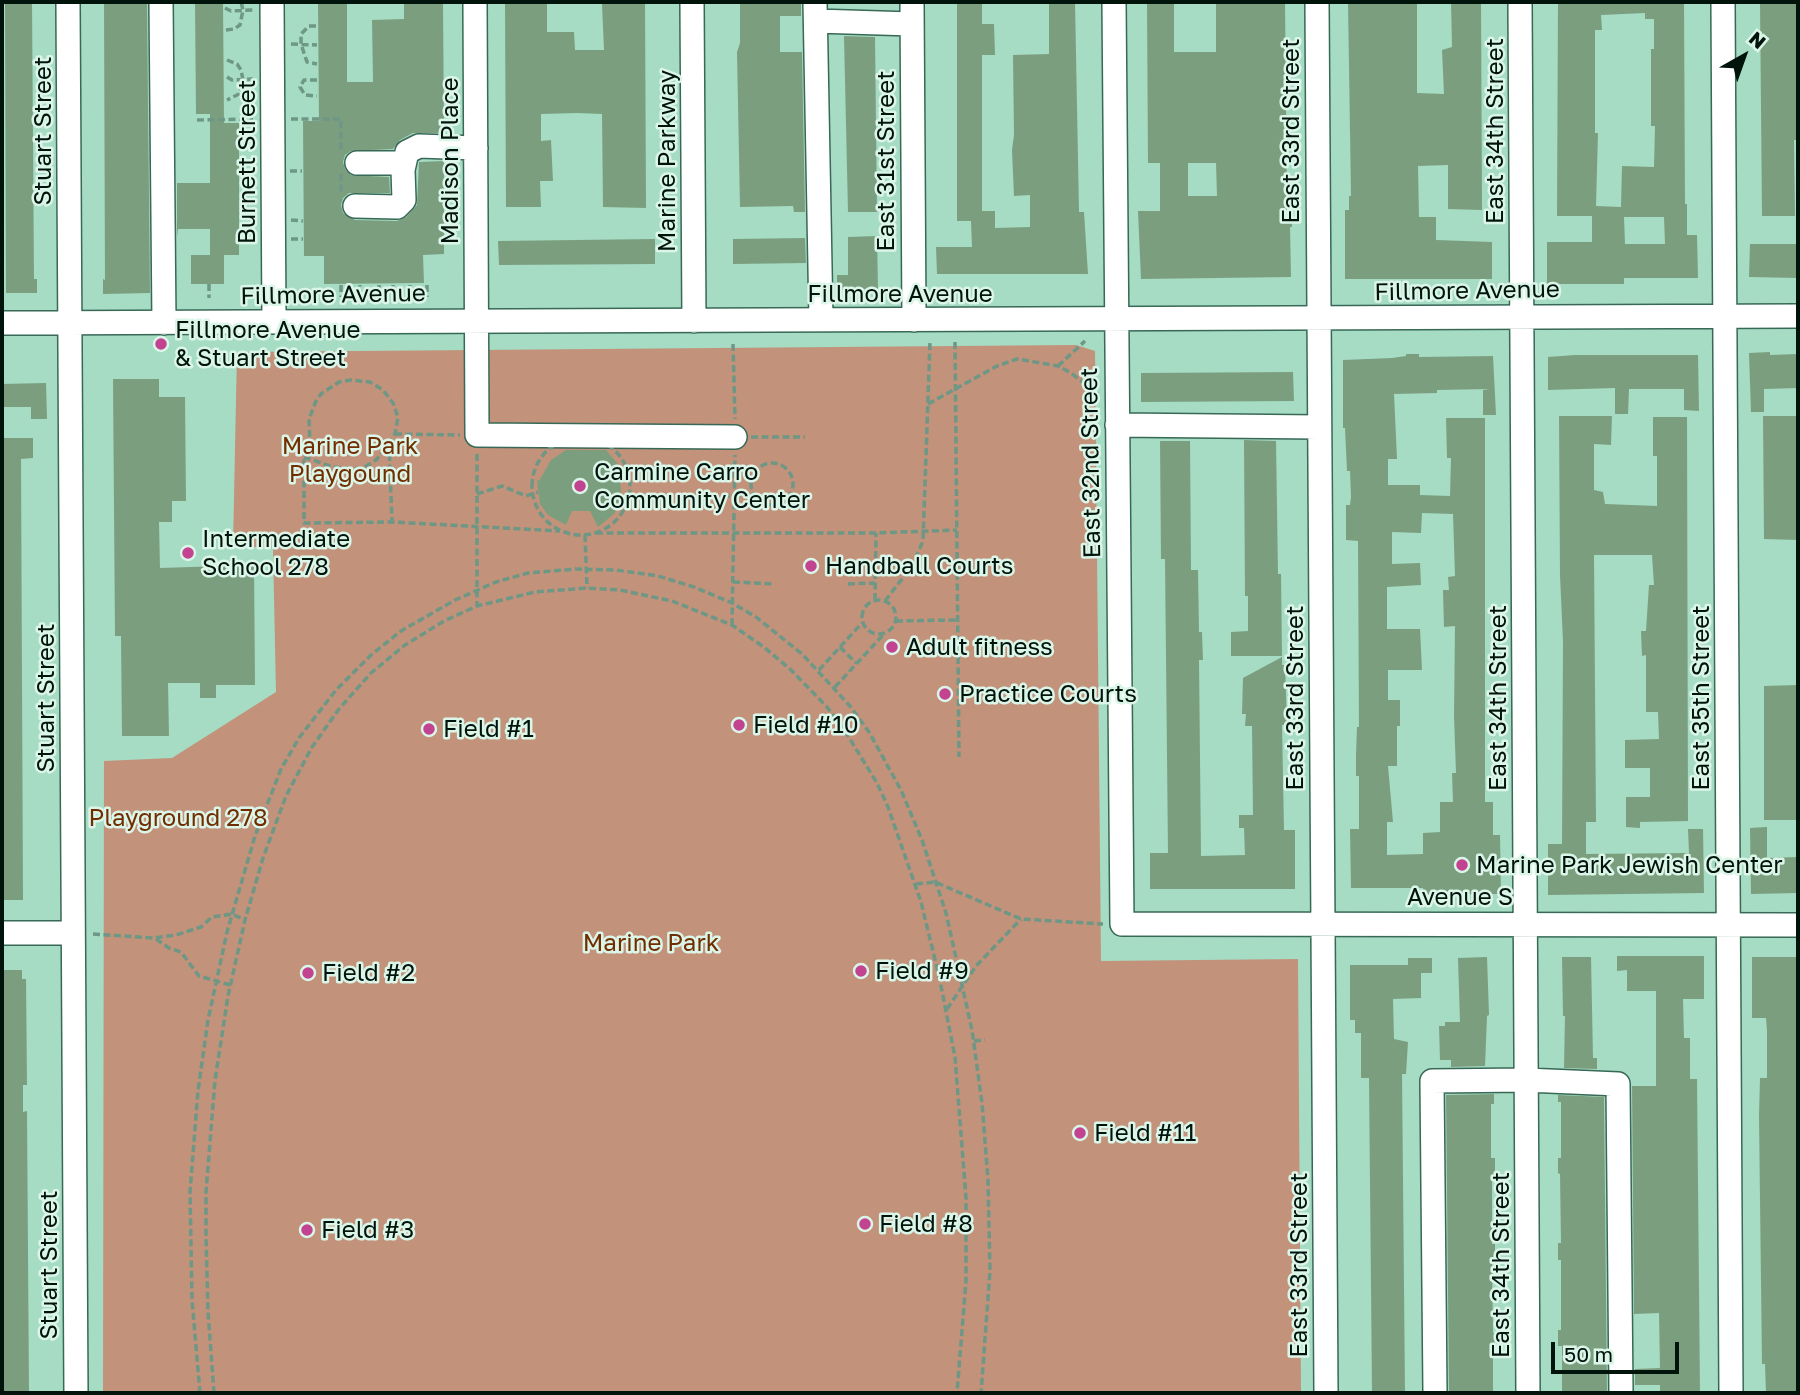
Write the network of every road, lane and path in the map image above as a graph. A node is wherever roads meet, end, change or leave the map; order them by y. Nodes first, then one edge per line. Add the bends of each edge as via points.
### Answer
1 (68, 2) edge
2 (161, 2) edge
3 (241, 2) edge
4 (475, 2) edge
5 (692, 2) edge
6 (1114, 2) edge
7 (1317, 2) edge
8 (1520, 2) edge
9 (1723, 2) edge
10 (262, 6) edge
11 (243, 10) junction
12 (225, 11) dead end
13 (816, 11) edge
14 (912, 13) edge
15 (316, 26) dead end
16 (226, 30) dead end
17 (289, 44) dead end
18 (301, 44) junction
19 (317, 45) dead end
20 (227, 60) dead end
21 (317, 64) dead end
22 (253, 79) dead end
23 (229, 80) dead end
24 (243, 80) junction
25 (317, 80) dead end
26 (289, 87) dead end
27 (300, 87) junction
28 (316, 98) dead end
29 (228, 100) dead end
30 (253, 119) dead end
31 (289, 119) dead end
32 (197, 120) dead end
33 (476, 148) junction
34 (346, 162) junction
35 (404, 163) junction
36 (289, 171) dead end
37 (302, 171) dead end
38 (355, 206) joint
39 (290, 220) dead end
40 (303, 221) dead end
41 (290, 239) dead end
42 (303, 240) dead end
43 (209, 284) dead end
44 (341, 285) dead end
45 (360, 285) dead end
46 (379, 285) dead end
47 (393, 285) dead end
48 (410, 285) dead end
49 (427, 285) dead end
50 (341, 297) dead end
51 (360, 297) dead end
52 (379, 297) dead end
53 (393, 297) dead end
54 (410, 297) dead end
55 (427, 297) dead end
56 (209, 299) dead end
57 (1522, 316) junction
58 (1725, 316) junction
59 (1798, 316) edge
60 (1116, 319) junction
61 (1319, 319) junction
62 (477, 320) junction
63 (821, 320) junction
64 (914, 320) junction
65 (694, 321) junction
66 (2, 323) edge
67 (70, 323) junction
68 (163, 323) junction
69 (274, 323) junction
70 (1084, 341) dead end
71 (930, 342) dead end
72 (955, 342) dead end
73 (733, 344) dead end
74 (1058, 366) junction
75 (956, 390) junction
76 (1100, 395) dead end
77 (928, 404) junction
78 (1117, 425) junction
79 (1320, 427) junction
80 (395, 434) junction
81 (477, 435) junction
82 (585, 436) junction
83 (735, 437) junction
84 (805, 437) dead end
85 (389, 445) junction
86 (304, 457) junction
87 (723, 476) dead end
88 (736, 476) junction
89 (753, 476) junction
90 (535, 493) junction
91 (476, 494) junction
92 (754, 495) junction
93 (723, 496) dead end
94 (735, 496) junction
95 (392, 522) junction
96 (476, 526) junction
97 (957, 530) junction
98 (560, 531) junction
99 (735, 531) junction
100 (925, 531) junction
101 (596, 533) junction
102 (876, 533) junction
103 (585, 535) junction
104 (587, 569) junction
105 (733, 582) junction
106 (875, 583) junction
107 (774, 584) dead end
108 (848, 584) dead end
109 (587, 587) junction
110 (477, 589) junction
111 (875, 600) junction
112 (885, 601) junction
113 (732, 603) junction
114 (477, 606) junction
115 (956, 620) junction
116 (896, 621) junction
117 (862, 623) junction
118 (732, 625) junction
119 (883, 634) junction
120 (840, 647) junction
121 (856, 663) junction
122 (819, 670) junction
123 (835, 687) junction
124 (959, 757) dead end
125 (935, 882) junction
126 (916, 884) junction
127 (232, 914) junction
128 (1021, 919) junction
129 (245, 920) junction
130 (1525, 923) junction
131 (1112, 924) junction
132 (1323, 924) junction
133 (1729, 925) junction
134 (1798, 925) edge
135 (2, 933) edge
136 (83, 934) junction
137 (155, 938) junction
138 (216, 982) junction
139 (230, 985) junction
140 (963, 986) junction
141 (947, 1010) junction
142 (985, 1040) dead end
143 (974, 1041) junction
144 (1526, 1080) junction
145 (76, 1393) edge
146 (200, 1393) edge
147 (214, 1393) edge
148 (957, 1393) edge
149 (981, 1393) edge
150 (1326, 1393) edge
151 (1435, 1393) edge
152 (1528, 1393) edge
153 (1621, 1393) edge
154 (1731, 1393) edge

1 - 67 street, Stuart Street
2 - 68 street
3 - 11 path
4 - 33 street, Madison Place
5 - 65 street, Marine Parkway
6 - 60 street, East 32nd Street
7 - 61 street, East 33rd Street
8 - 57 street, East 34th Street
9 - 58 street, East 35th Street
10 - 11 path
10 - 69 street, Burnett Street
11 - 12 path
11 - 16 path via 240,25
13 - 14 street
13 - 63 street
14 - 64 street, East 31st Street
15 - 18 path via 302,34
17 - 18 path
18 - 19 path
18 - 21 path via 307,62
20 - 24 path via 237,64
22 - 24 path
23 - 24 path
24 - 29 path via 239,94
25 - 27 path via 304,80
26 - 27 path
27 - 28 path via 305,95
30 - 32 path
31 - 34 path via 341,119
33 - 35 street via 419,146 407,152
33 - 62 street, Madison Place
34 - 35 street
34 - 38 path via 342,206
35 - 38 street via 404,200 397,207
36 - 37 path
39 - 40 path
41 - 42 path
43 - 56 path
44 - 50 path
45 - 51 path
46 - 52 path
47 - 53 path
48 - 54 path
49 - 55 path
57 - 58 street, Fillmore Avenue
57 - 61 street, Fillmore Avenue
57 - 130 street, East 34th Street
58 - 59 street, Fillmore Avenue
58 - 133 street, East 35th Street
60 - 61 street, Fillmore Avenue
60 - 64 street, Fillmore Avenue
60 - 78 street, East 32nd Street
61 - 79 street, East 33rd Street
62 - 65 street, Fillmore Avenue
62 - 69 street, Fillmore Avenue
62 - 81 street, Madison Place
63 - 64 street, Fillmore Avenue
63 - 65 street, Fillmore Avenue
66 - 67 street, Fillmore Avenue
67 - 68 street, Fillmore Avenue
67 - 136 street, Stuart Street
68 - 69 street, Fillmore Avenue
70 - 74 path
71 - 77 path
72 - 75 path
73 - 83 path
74 - 75 path via 1007,361
74 - 76 path
75 - 77 path
75 - 97 path
77 - 100 path
78 - 79 street
78 - 131 street, East 32nd Street
79 - 132 street, East 33rd Street
80 - 81 path
80 - 85 path
80 - 86 path via 396,411 383,390 363,380 339,382 316,401 309,419 310,448
81 - 82 street
81 - 91 path
82 - 83 street
82 - 90 path via 560,442 541,458 532,481
82 - 101 path via 615,451 625,464 629,481 622,513
83 - 84 path
83 - 88 path
85 - 86 path via 363,468 333,467
85 - 95 path
86 - 95 path via 304,523
87 - 88 path
88 - 89 path
88 - 94 path
89 - 92 path
89 - 92 path via 765,464 779,464 790,474 793,486 788,498 776,505 763,503
90 - 91 path via 526,496 502,486
90 - 98 path via 542,515
91 - 96 path
92 - 94 path
93 - 94 path
94 - 99 path
95 - 96 path
96 - 98 path
96 - 110 path
97 - 100 path
97 - 115 path
98 - 103 path
99 - 101 path
99 - 102 path
99 - 105 path
100 - 102 path
100 - 112 path via 912,566
101 - 103 path
102 - 106 path
103 - 104 path
104 - 109 path
104 - 110 path via 511,576
104 - 113 path via 658,576
105 - 107 path
105 - 113 path
106 - 108 path
106 - 111 path
109 - 114 path via 535,592
109 - 118 path via 672,601
110 - 114 path
110 - 127 path via 384,644 316,715 289,755 267,802
111 - 112 path
111 - 117 path via 863,611
112 - 116 path via 896,613
113 - 118 path
113 - 122 path via 776,631
114 - 129 path via 436,625 390,657 325,727 286,796
115 - 116 path
115 - 124 path
116 - 119 path
117 - 119 path via 873,633
117 - 120 path
118 - 126 path via 790,669 845,730 877,783
119 - 121 path
120 - 121 path
120 - 122 path
121 - 123 path
122 - 123 path
123 - 125 path via 869,732 898,784
125 - 126 path
125 - 128 path
125 - 140 path
126 - 141 path
127 - 129 path
127 - 137 path
127 - 138 path
128 - 131 path
128 - 140 path
129 - 139 path
130 - 132 street, Avenue S
130 - 133 street, Avenue S
130 - 144 street, East 34th Street
131 - 132 street, Avenue S
132 - 150 street, East 33rd Street
133 - 134 street, Avenue S
133 - 154 street, East 35th Street
135 - 136 street
136 - 137 path
136 - 145 street, Stuart Street
137 - 138 path via 181,952 199,976
138 - 139 path
138 - 146 path via 198,1091 190,1192
139 - 147 path via 215,1080 206,1192
140 - 141 path
140 - 143 path
141 - 148 path via 961,1113 966,1198 966,1281
142 - 143 path
143 - 149 path via 990,1221
144 - 151 street via 1432,1081
144 - 152 street, East 34th Street
144 - 153 street via 1618,1084

